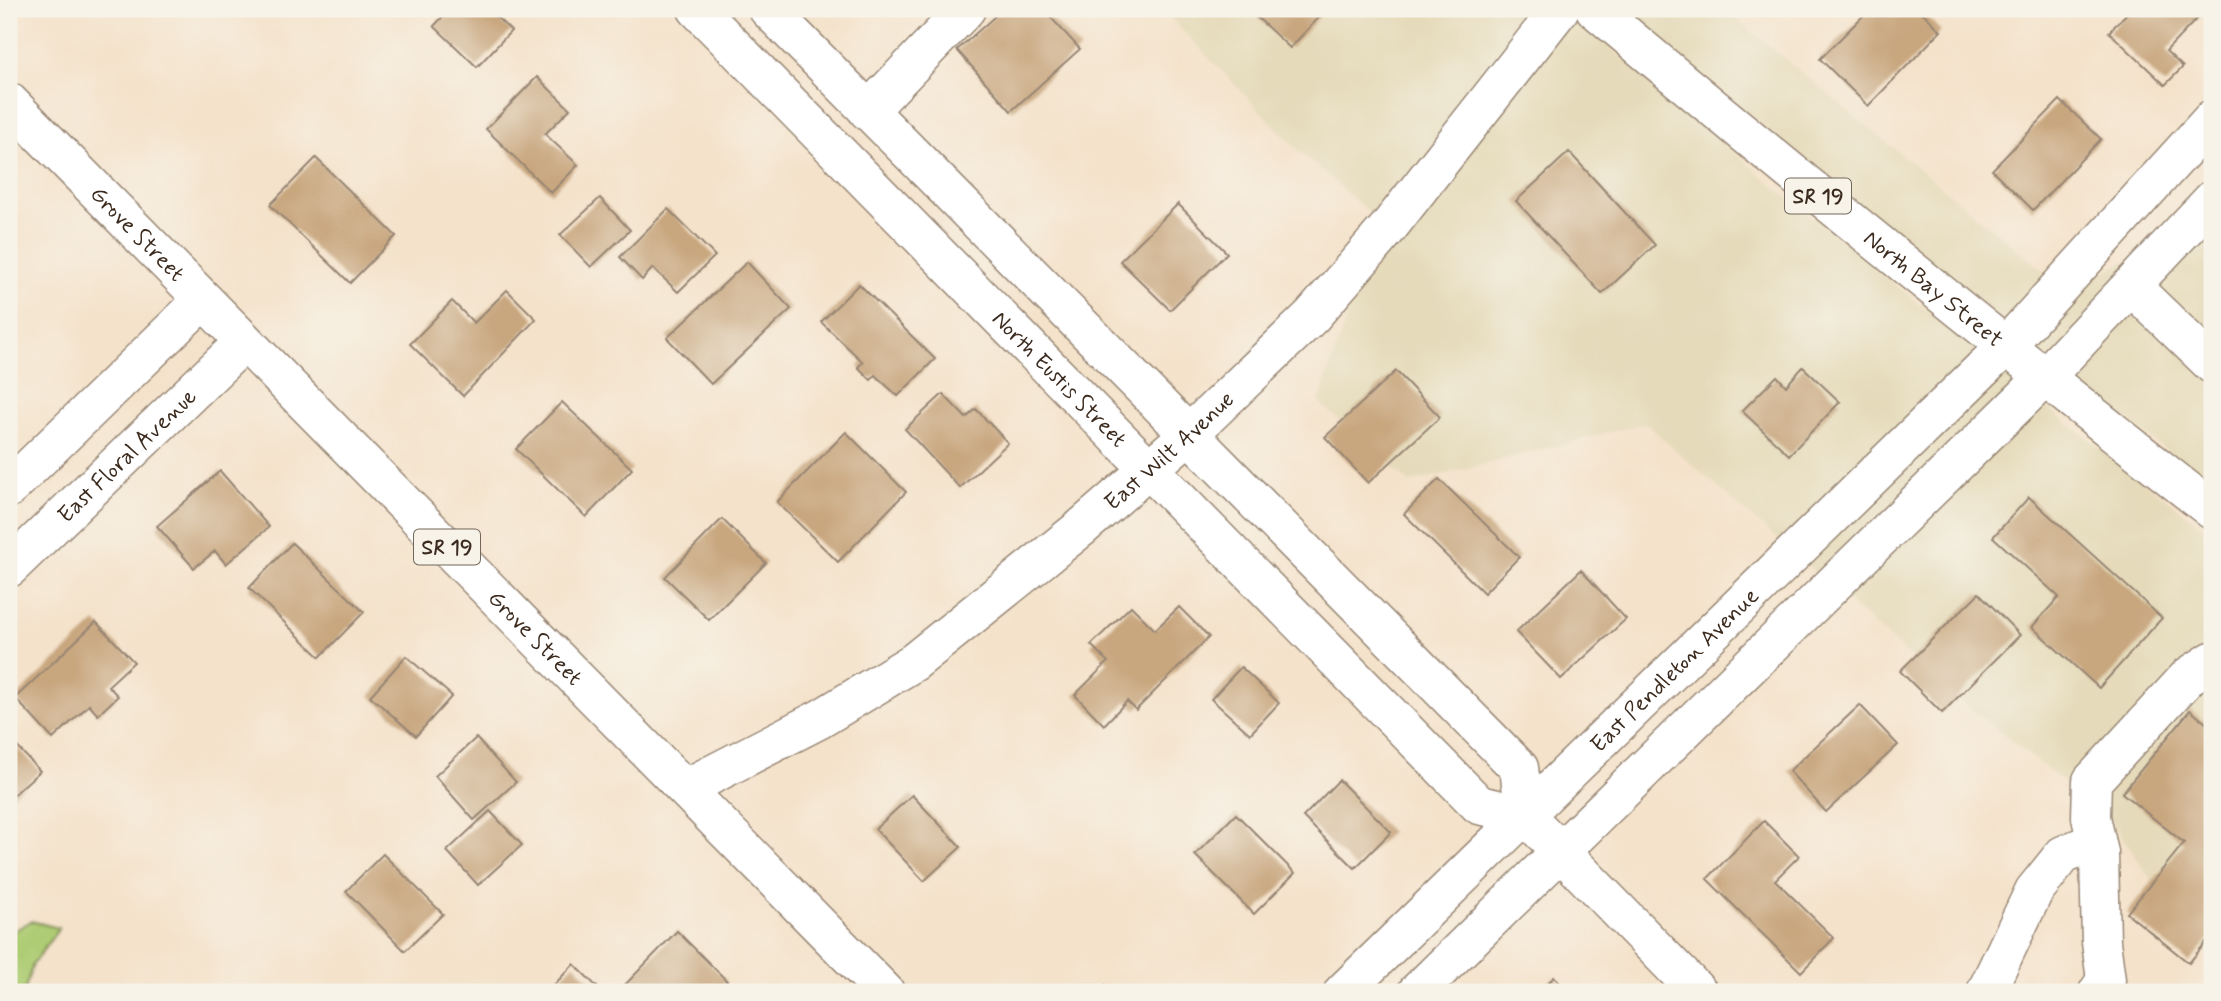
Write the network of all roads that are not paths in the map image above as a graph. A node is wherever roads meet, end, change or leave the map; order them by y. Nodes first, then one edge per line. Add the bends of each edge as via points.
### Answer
1 (697, 9) edge
2 (768, 9) edge
3 (966, 9) edge
4 (1560, 9) edge
5 (1595, 9) edge
6 (9, 102) edge
7 (868, 111) junction
8 (2212, 119) edge
9 (2212, 200) edge
10 (2132, 288) junction
11 (203, 300) junction
12 (244, 341) junction
13 (2004, 348) junction
14 (2212, 364) edge
15 (2044, 378) junction
16 (1188, 435) junction
17 (1149, 468) junction
18 (9, 488) edge
19 (2212, 510) edge
20 (9, 568) edge
21 (2212, 661) edge
22 (686, 788) junction
23 (1525, 815) junction
24 (2096, 841) junction
25 (1560, 851) junction
26 (885, 992) edge
27 (1343, 992) edge
28 (1417, 992) edge
29 (1698, 992) edge
30 (1986, 992) edge
31 (2098, 992) edge

1 - 17 street, North Eustis Street
2 - 7 street
3 - 7 street
4 - 16 street, East Wilt Avenue via 1388,228 1320,306
5 - 13 street, North Bay Street / SR 19
6 - 11 street, Grove Street / SR 19
7 - 16 street
8 - 13 street, East Pendleton Avenue
9 - 10 street
10 - 14 street
10 - 15 street
11 - 12 street, Grove Street / SR 19
11 - 18 street
12 - 20 street, East Floral Avenue
12 - 22 street, Grove Street / SR 19
13 - 15 street, North Bay Street / SR 19
13 - 23 street, East Pendleton Avenue
15 - 19 street, North Bay Street / SR 19
15 - 25 street
16 - 17 street, East Wilt Avenue
16 - 23 street via 1519,768
17 - 22 street, East Wilt Avenue via 914,662 820,719
17 - 23 street, North Eustis Street via 1479,805
21 - 24 street via 2189,676 2092,780
22 - 26 street, Grove Street / SR 19
23 - 25 street
23 - 27 street, East Pendleton Avenue
24 - 30 street via 2063,855 2034,891
24 - 31 street via 2106,980
25 - 28 street
25 - 29 street

